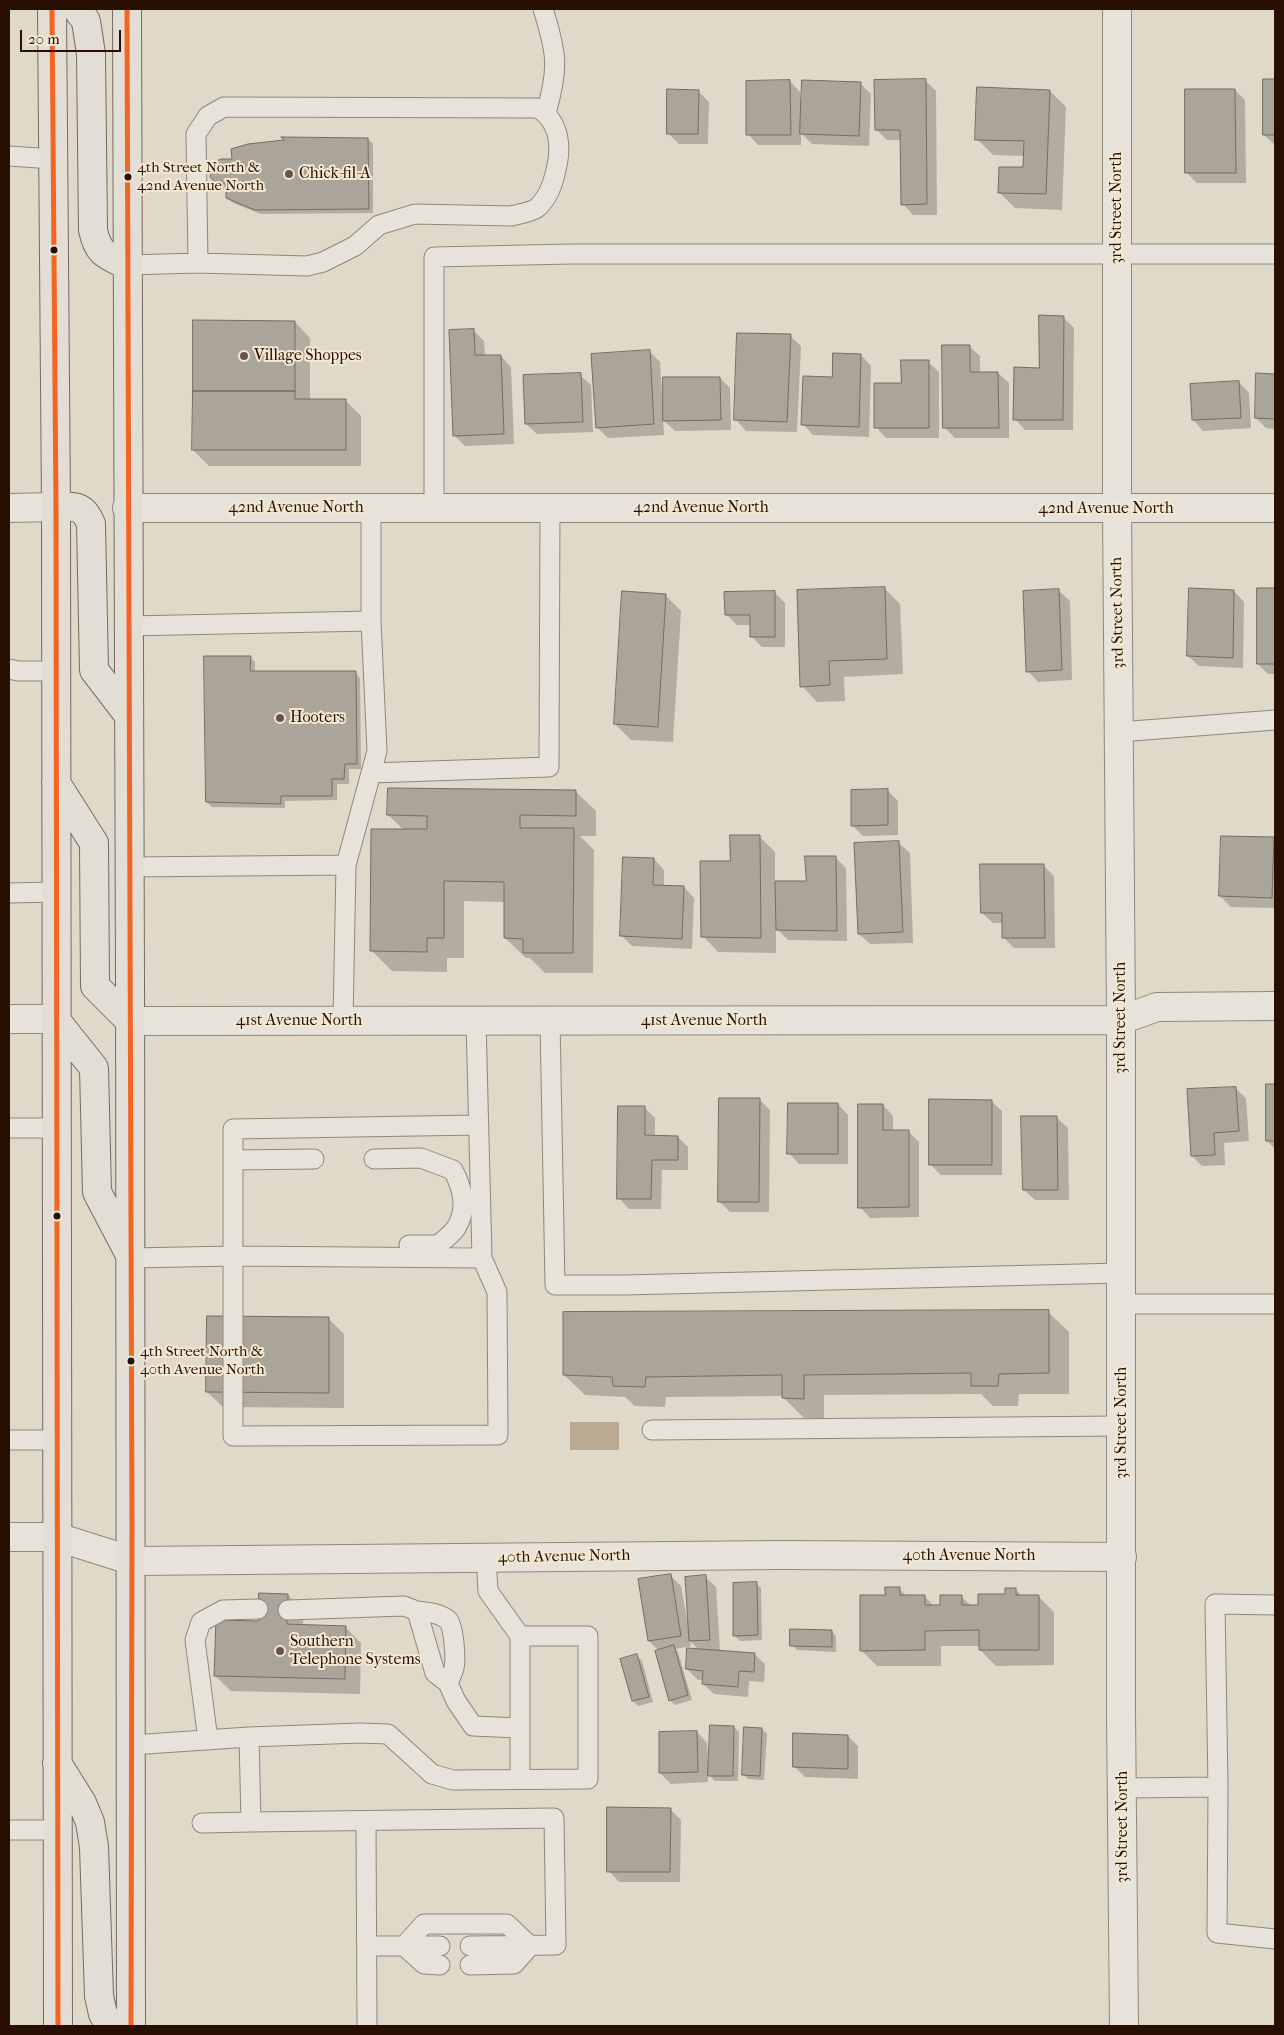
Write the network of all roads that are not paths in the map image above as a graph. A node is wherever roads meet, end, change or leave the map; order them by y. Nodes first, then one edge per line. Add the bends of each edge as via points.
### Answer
1 (52, 9) edge
2 (77, 9) edge
3 (126, 9) edge
4 (543, 9) edge
5 (1117, 9) edge
6 (546, 113) junction
7 (9, 156) edge
8 (53, 159) junction
9 (1275, 254) edge
10 (1117, 255) junction
11 (198, 263) junction
12 (126, 265) junction
13 (56, 507) junction
14 (9, 508) edge
15 (127, 508) junction
16 (371, 508) junction
17 (434, 508) junction
18 (550, 508) junction
19 (1275, 508) edge
20 (1117, 509) junction
21 (371, 621) junction
22 (128, 626) junction
23 (9, 669) edge
24 (56, 671) junction
25 (127, 713) junction
26 (1275, 720) edge
27 (1119, 732) junction
28 (371, 773) junction
29 (56, 783) junction
30 (346, 866) junction
31 (129, 867) junction
32 (56, 892) junction
33 (9, 893) edge
34 (1275, 1006) edge
35 (55, 1018) junction
36 (9, 1019) edge
37 (476, 1020) junction
38 (1121, 1020) junction
39 (130, 1021) junction
40 (343, 1021) junction
41 (550, 1021) junction
42 (479, 1125) junction
43 (9, 1128) edge
44 (56, 1128) junction
45 (314, 1159) dead end
46 (374, 1159) dead end
47 (233, 1160) junction
48 (233, 1256) junction
49 (132, 1258) junction
50 (482, 1258) junction
51 (1122, 1273) junction
52 (1122, 1304) junction
53 (1275, 1304) edge
54 (1122, 1426) junction
55 (652, 1430) dead end
56 (9, 1440) edge
57 (57, 1440) junction
58 (9, 1536) edge
59 (57, 1537) junction
60 (1122, 1557) junction
61 (486, 1558) junction
62 (132, 1561) junction
63 (1275, 1604) edge
64 (258, 1609) dead end
65 (288, 1610) dead end
66 (417, 1612) junction
67 (520, 1636) junction
68 (448, 1683) junction
69 (519, 1728) junction
70 (249, 1737) junction
71 (208, 1740) junction
72 (132, 1745) junction
73 (57, 1763) junction
74 (520, 1778) junction
75 (1218, 1787) junction
76 (1124, 1788) junction
77 (366, 1821) junction
78 (251, 1822) junction
79 (202, 1823) dead end
80 (9, 1830) edge
81 (57, 1830) junction
82 (1275, 1939) edge
83 (367, 1946) junction
84 (404, 1946) junction
85 (440, 1946) dead end
86 (530, 1946) junction
87 (470, 1956) dead end
88 (440, 1965) dead end
89 (58, 2026) edge
90 (110, 2026) edge
91 (131, 2026) edge
92 (367, 2026) edge
93 (1124, 2026) edge

1 - 8 main road
2 - 12 main road via 86,21 90,54 96,246
3 - 12 main road
4 - 6 lane via 553,41 556,67
5 - 10 street, 3rd Street North
6 - 11 lane via 558,138 558,164 546,198 524,214 415,214 402,217 379,225 355,246 307,266
6 - 11 lane via 538,108 224,107 208,116 196,134
7 - 8 lane
8 - 13 main road
9 - 10 lane
10 - 17 lane via 571,254 434,257
10 - 20 street, 3rd Street North
11 - 12 lane
12 - 15 main road
13 - 14 street
13 - 24 main road
13 - 25 main road via 76,506 86,512 91,524 94,670
15 - 16 street, 42nd Avenue North
15 - 22 main road
16 - 17 street, 42nd Avenue North
16 - 21 lane
17 - 18 street, 42nd Avenue North
18 - 20 street, 42nd Avenue North
18 - 28 lane via 549,767
19 - 20 street, 42nd Avenue North
20 - 27 street, 3rd Street North
21 - 22 lane
21 - 28 lane via 377,751
22 - 25 main road
23 - 24 lane
24 - 29 main road
25 - 31 main road
26 - 27 lane
27 - 38 street, 3rd Street North
28 - 30 lane
29 - 32 main road
29 - 39 main road via 94,843 94,986
30 - 31 lane
30 - 40 lane
31 - 39 main road
32 - 33 lane
32 - 35 main road
34 - 38 street, 41st Avenue North via 1156,1007
35 - 36 street
35 - 44 main road
35 - 49 main road via 94,1068 96,1192
37 - 40 street, 41st Avenue North
37 - 41 street, 41st Avenue North
37 - 42 lane
38 - 41 street, 41st Avenue North
38 - 51 street, 3rd Street North
39 - 40 street, 41st Avenue North
39 - 49 main road
41 - 51 lane via 555,1285
42 - 47 lane via 233,1129
42 - 50 lane
43 - 44 lane
44 - 57 main road
45 - 47 lane
46 - 48 lane via 421,1158 453,1170 462,1187 463,1209 456,1229 438,1245 250,1246
47 - 48 lane
48 - 49 lane
48 - 50 lane
48 - 50 lane via 233,1436 498,1435 497,1292
49 - 62 main road
51 - 52 street, 3rd Street North
52 - 53 lane
52 - 54 street, 3rd Street North
54 - 55 lane
54 - 60 street, 3rd Street North
56 - 57 lane
57 - 59 main road
58 - 59 street, 40th Avenue North
59 - 62 street, 40th Avenue North
59 - 73 main road
60 - 61 street, 40th Avenue North via 781,1555
60 - 76 street, 3rd Street North
61 - 62 street, 40th Avenue North
61 - 67 lane via 488,1591
62 - 72 main road
63 - 75 lane via 1215,1604
64 - 71 lane via 223,1610 201,1622 195,1640
65 - 66 lane via 404,1606
66 - 68 lane via 435,1673
66 - 68 lane via 435,1613 448,1620 455,1667
67 - 69 lane
67 - 74 lane via 588,1636 588,1778
68 - 69 lane via 473,1726
69 - 74 lane
70 - 71 lane
70 - 74 lane via 388,1734 432,1774 453,1780
70 - 78 lane
71 - 72 lane
72 - 91 main road
73 - 81 main road
73 - 90 main road via 90,1822 94,1847 98,1996 102,2014
75 - 76 lane
75 - 82 lane via 1216,1933
76 - 93 street, 3rd Street North
77 - 78 lane
77 - 83 lane
77 - 86 lane via 554,1818 556,1945
78 - 79 lane
80 - 81 lane
81 - 89 main road
83 - 84 lane
83 - 92 lane
84 - 85 lane
84 - 86 lane via 424,1924 507,1924
84 - 88 lane via 424,1964
86 - 87 lane

